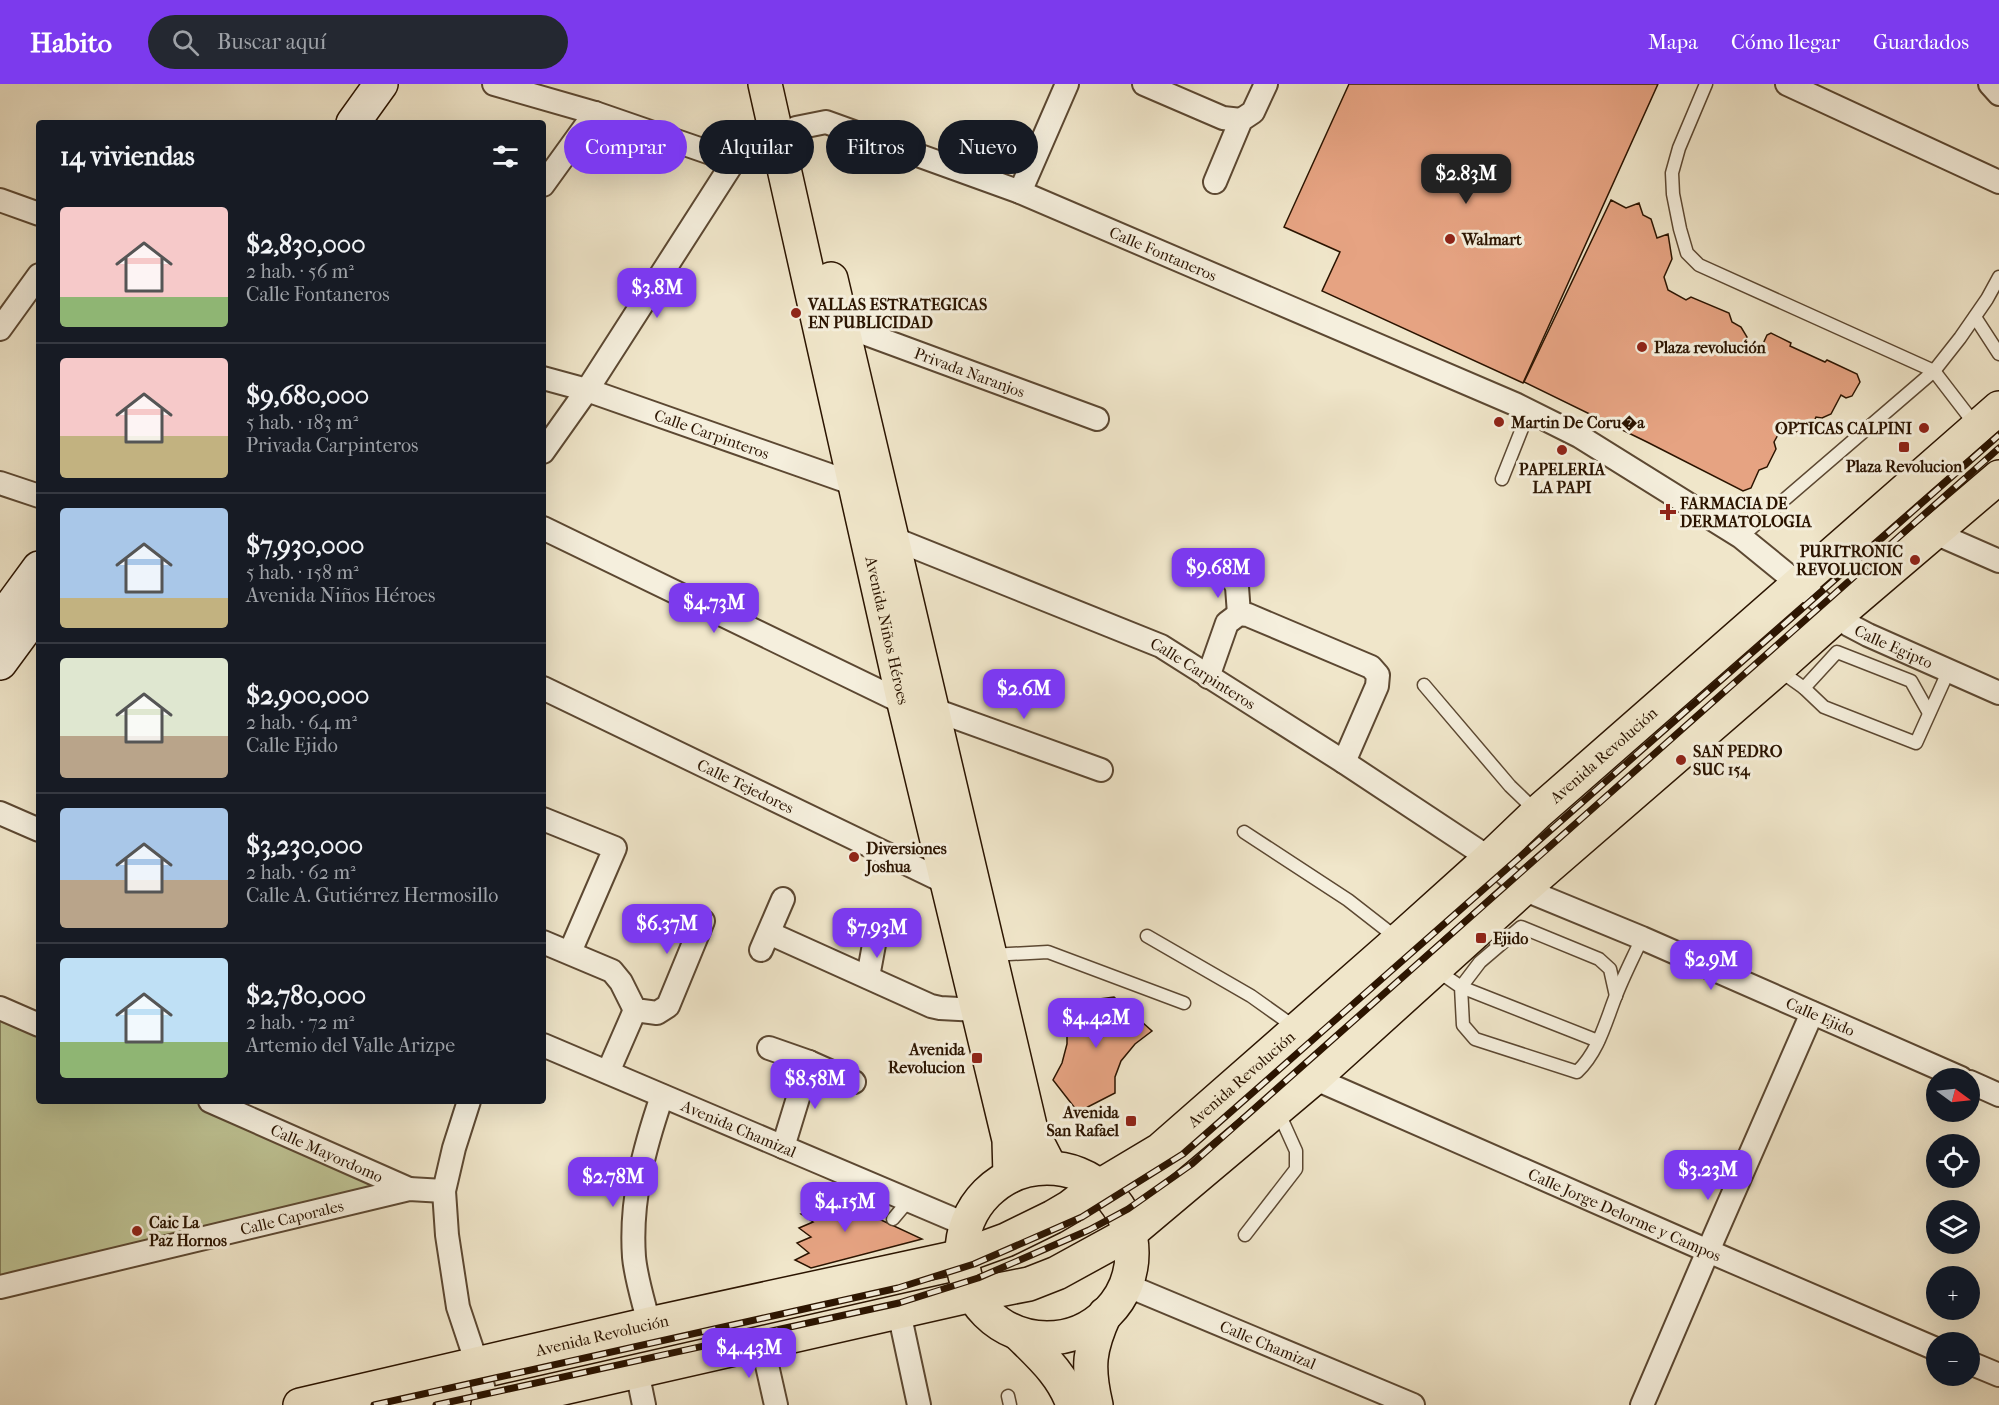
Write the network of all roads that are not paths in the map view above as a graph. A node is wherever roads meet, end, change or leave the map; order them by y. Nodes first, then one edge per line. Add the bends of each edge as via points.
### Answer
1 (381, 84) edge
2 (404, 84) edge
3 (494, 84) edge
4 (765, 84) edge
5 (785, 84) edge
6 (1067, 84) edge
7 (1144, 84) edge
8 (1266, 84) edge
9 (1706, 84) edge
10 (1990, 84) edge
11 (1798, 86) edge
12 (1999, 94) edge
13 (595, 114) junction
14 (355, 120) edge
15 (379, 120) edge
16 (780, 120) edge
17 (786, 120) edge
18 (1241, 120) junction
19 (814, 127) edge
20 (699, 149) edge
21 (726, 174) edge
22 (796, 174) edge
23 (798, 174) edge
24 (546, 181) edge
25 (1215, 182) dead end
26 (1999, 182) edge
27 (1020, 192) junction
28 (0, 200) edge
29 (36, 213) edge
30 (1999, 277) edge
31 (36, 279) edge
32 (1975, 317) junction
33 (842, 325) junction
34 (0, 329) edge
35 (1999, 354) edge
36 (1934, 371) junction
37 (546, 379) edge
38 (587, 390) junction
39 (1529, 411) junction
40 (1988, 418) edge
41 (1097, 419) dead end
42 (546, 448) edge
43 (1999, 477) edge
44 (1502, 479) dead end
45 (0, 483) edge
46 (868, 489) junction
47 (36, 495) edge
48 (546, 529) edge
49 (1935, 533) junction
50 (1741, 537) junction
51 (892, 538) junction
52 (1999, 561) edge
53 (36, 572) edge
54 (1231, 575) dead end
55 (1798, 583) junction
56 (36, 614) edge
57 (1239, 614) junction
58 (1836, 616) junction
59 (0, 621) edge
60 (0, 663) edge
61 (1777, 669) junction
62 (1948, 672) junction
63 (1208, 677) junction
64 (1424, 686) dead end
65 (1804, 688) junction
66 (546, 689) edge
67 (1999, 693) edge
68 (918, 706) junction
69 (1929, 713) junction
70 (1344, 762) junction
71 (1101, 770) dead end
72 (0, 813) edge
73 (1537, 813) junction
74 (546, 820) edge
75 (36, 829) edge
76 (1244, 832) dead end
77 (1489, 859) junction
78 (947, 883) junction
79 (1523, 889) junction
80 (783, 899) dead end
81 (703, 921) dead end
82 (878, 923) dead end
83 (1147, 936) dead end
84 (1642, 938) junction
85 (1399, 940) junction
86 (546, 943) edge
87 (570, 952) junction
88 (990, 955) junction
89 (1434, 969) junction
90 (868, 977) junction
91 (1461, 987) junction
92 (1616, 996) junction
93 (1184, 1002) dead end
94 (0, 1008) edge
95 (636, 1010) junction
96 (978, 1010) junction
97 (1812, 1013) junction
98 (36, 1024) edge
99 (1298, 1028) junction
100 (1598, 1041) junction
101 (546, 1046) edge
102 (769, 1047) dead end
103 (809, 1062) junction
104 (1938, 1068) edge
105 (608, 1072) junction
106 (1313, 1079) junction
107 (854, 1082) dead end
108 (1980, 1086) edge
109 (1999, 1095) edge
110 (662, 1096) junction
111 (217, 1104) edge
112 (468, 1104) edge
113 (1278, 1110) junction
114 (783, 1147) junction
115 (1050, 1167) junction
116 (1010, 1176) junction
117 (1101, 1186) junction
118 (409, 1189) junction
119 (444, 1191) junction
120 (909, 1200) junction
121 (893, 1219) dead end
122 (1130, 1233) junction
123 (1245, 1236) dead end
124 (965, 1240) junction
125 (1708, 1251) junction
126 (1126, 1285) junction
127 (0, 1287) edge
128 (974, 1295) junction
129 (899, 1312) junction
130 (1105, 1314) junction
131 (649, 1324) junction
132 (1019, 1334) junction
133 (762, 1343) junction
134 (1926, 1345) edge
135 (477, 1364) junction
136 (1980, 1367) edge
137 (637, 1371) junction
138 (1999, 1376) edge
139 (1405, 1404) edge
140 (300, 1405) edge
141 (488, 1405) edge
142 (644, 1405) edge
143 (776, 1405) edge
144 (920, 1405) edge
145 (1073, 1405) edge
146 (1096, 1405) edge
147 (1642, 1405) edge

1 - 14 main road
2 - 15 main road
3 - 13 street
4 - 16 main road, Avenida Niños Héroes
5 - 17 main road, Avenida Niños Héroes
6 - 27 street
7 - 18 street via 1223,118
8 - 18 street via 1253,112
9 - 36 lane via 1672,173 1673,194 1688,253 1700,265
10 - 12 street
11 - 26 street
13 - 20 street
13 - 24 street
18 - 25 street
19 - 27 street, Calle Fontaneros via 826,122
21 - 38 street
22 - 46 main road, Avenida Niños Héroes
23 - 33 main road, Avenida Niños Héroes
27 - 39 street, Calle Fontaneros
28 - 29 street
30 - 32 lane
31 - 34 street
32 - 35 lane
32 - 36 lane
33 - 41 street, Privada Naranjos
33 - 46 main road, Avenida Niños Héroes
36 - 40 lane
36 - 50 lane
37 - 38 street, Calle Carpinteros
38 - 42 street
38 - 46 street, Calle Carpinteros
39 - 44 lane
39 - 50 street, Calle Fontaneros via 1579,436
40 - 55 main road, Avenida Revolución
43 - 49 main road
45 - 47 street
46 - 51 main road, Avenida Niños Héroes
46 - 68 main road, Avenida Niños Héroes
48 - 68 street
49 - 52 street
49 - 58 main road
50 - 55 street, Calle Fontaneros
51 - 63 street, Calle Carpinteros via 1161,646
51 - 68 main road, Avenida Niños Héroes
53 - 59 main road
54 - 57 street via 1237,587
55 - 58 street, Calle Egipto
55 - 73 main road, Avenida Revolución
56 - 60 main road
57 - 63 street via 1227,623
57 - 70 street via 1371,667 1378,675 1377,686
58 - 61 main road
58 - 62 street, Calle Egipto
61 - 65 lane
61 - 79 main road
62 - 67 street, Calle Egipto
62 - 69 lane
63 - 70 street, Calle Carpinteros
64 - 73 lane
65 - 69 lane via 1824,707 1916,743
65 - 69 lane via 1837,652 1911,681
66 - 78 street, Calle Tejedores
68 - 71 street
68 - 78 main road, Avenida Niños Héroes
68 - 88 main road, Avenida Niños Héroes
70 - 77 street, Calle Carpinteros
72 - 75 street
73 - 77 main road, Avenida Revolución
74 - 87 street via 615,849
76 - 85 lane via 1348,900
77 - 79 street, Calle Ejido
77 - 85 main road, Avenida Revolución
78 - 96 main road, Avenida Niños Héroes
79 - 84 street, Calle Ejido
79 - 89 main road
80 - 90 street via 765,941
81 - 95 street via 668,1006 657,1013
82 - 90 street
83 - 99 lane
84 - 92 lane
84 - 97 street, Calle Ejido
85 - 99 main road, Avenida Revolución
86 - 87 street
87 - 95 street via 615,974
88 - 93 lane via 1048,952
88 - 115 main road, Avenida Niños Héroes via 1031,1130
89 - 91 lane
89 - 106 main road
90 - 96 street via 932,1006
91 - 92 lane via 1480,962 1521,927 1599,959 1610,969
91 - 100 lane
91 - 100 lane via 1463,1025 1475,1039 1577,1071 1589,1060
92 - 100 lane
94 - 98 street
95 - 105 street
96 - 116 main road, Avenida Niños Héroes via 1009,1140
97 - 104 street, Calle Ejido
97 - 125 street
99 - 117 main road, Avenida Revolución via 1160,1150
101 - 105 street, Avenida Chamizal
102 - 103 street
103 - 107 street
103 - 114 street
105 - 110 street, Avenida Chamizal
106 - 113 main road
106 - 125 street, Calle Jorge Delorme y Campos
108 - 109 street
110 - 114 street, Avenida Chamizal
110 - 131 street via 646,1143 633,1209 634,1259
111 - 118 street, Calle Mayordomo
112 - 119 street
113 - 122 main road
113 - 123 lane via 1296,1151 1296,1168
114 - 120 street, Avenida Chamizal
115 - 116 main road
115 - 117 main road via 1069,1170
116 - 124 main road via 986,1194 974,1210
117 - 122 main road via 1114,1200
117 - 124 main road, Avenida Revolución via 1006,1240
118 - 119 street, Calle Caporales
118 - 127 street, Calle Caporales
119 - 135 street via 458,1307
120 - 121 lane
120 - 124 street, Avenida Chamizal
122 - 126 main road via 1132,1258
122 - 128 main road via 1057,1273 1029,1284
124 - 128 main road via 967,1281
124 - 131 main road, Avenida Revolución via 874,1270
125 - 134 street, Calle Jorge Delorme y Campos
125 - 147 street
126 - 130 main road
126 - 139 street, Calle Chamizal
128 - 129 main road
128 - 132 main road via 989,1315
129 - 133 main road
129 - 144 street
130 - 132 main road via 1074,1334 1046,1338
130 - 146 main road via 1090,1355
131 - 135 main road, Avenida Revolución
132 - 145 main road via 1052,1366
133 - 137 main road
133 - 143 street
135 - 140 main road, Avenida Revolución
135 - 141 street
136 - 138 street
137 - 141 main road
137 - 142 street

